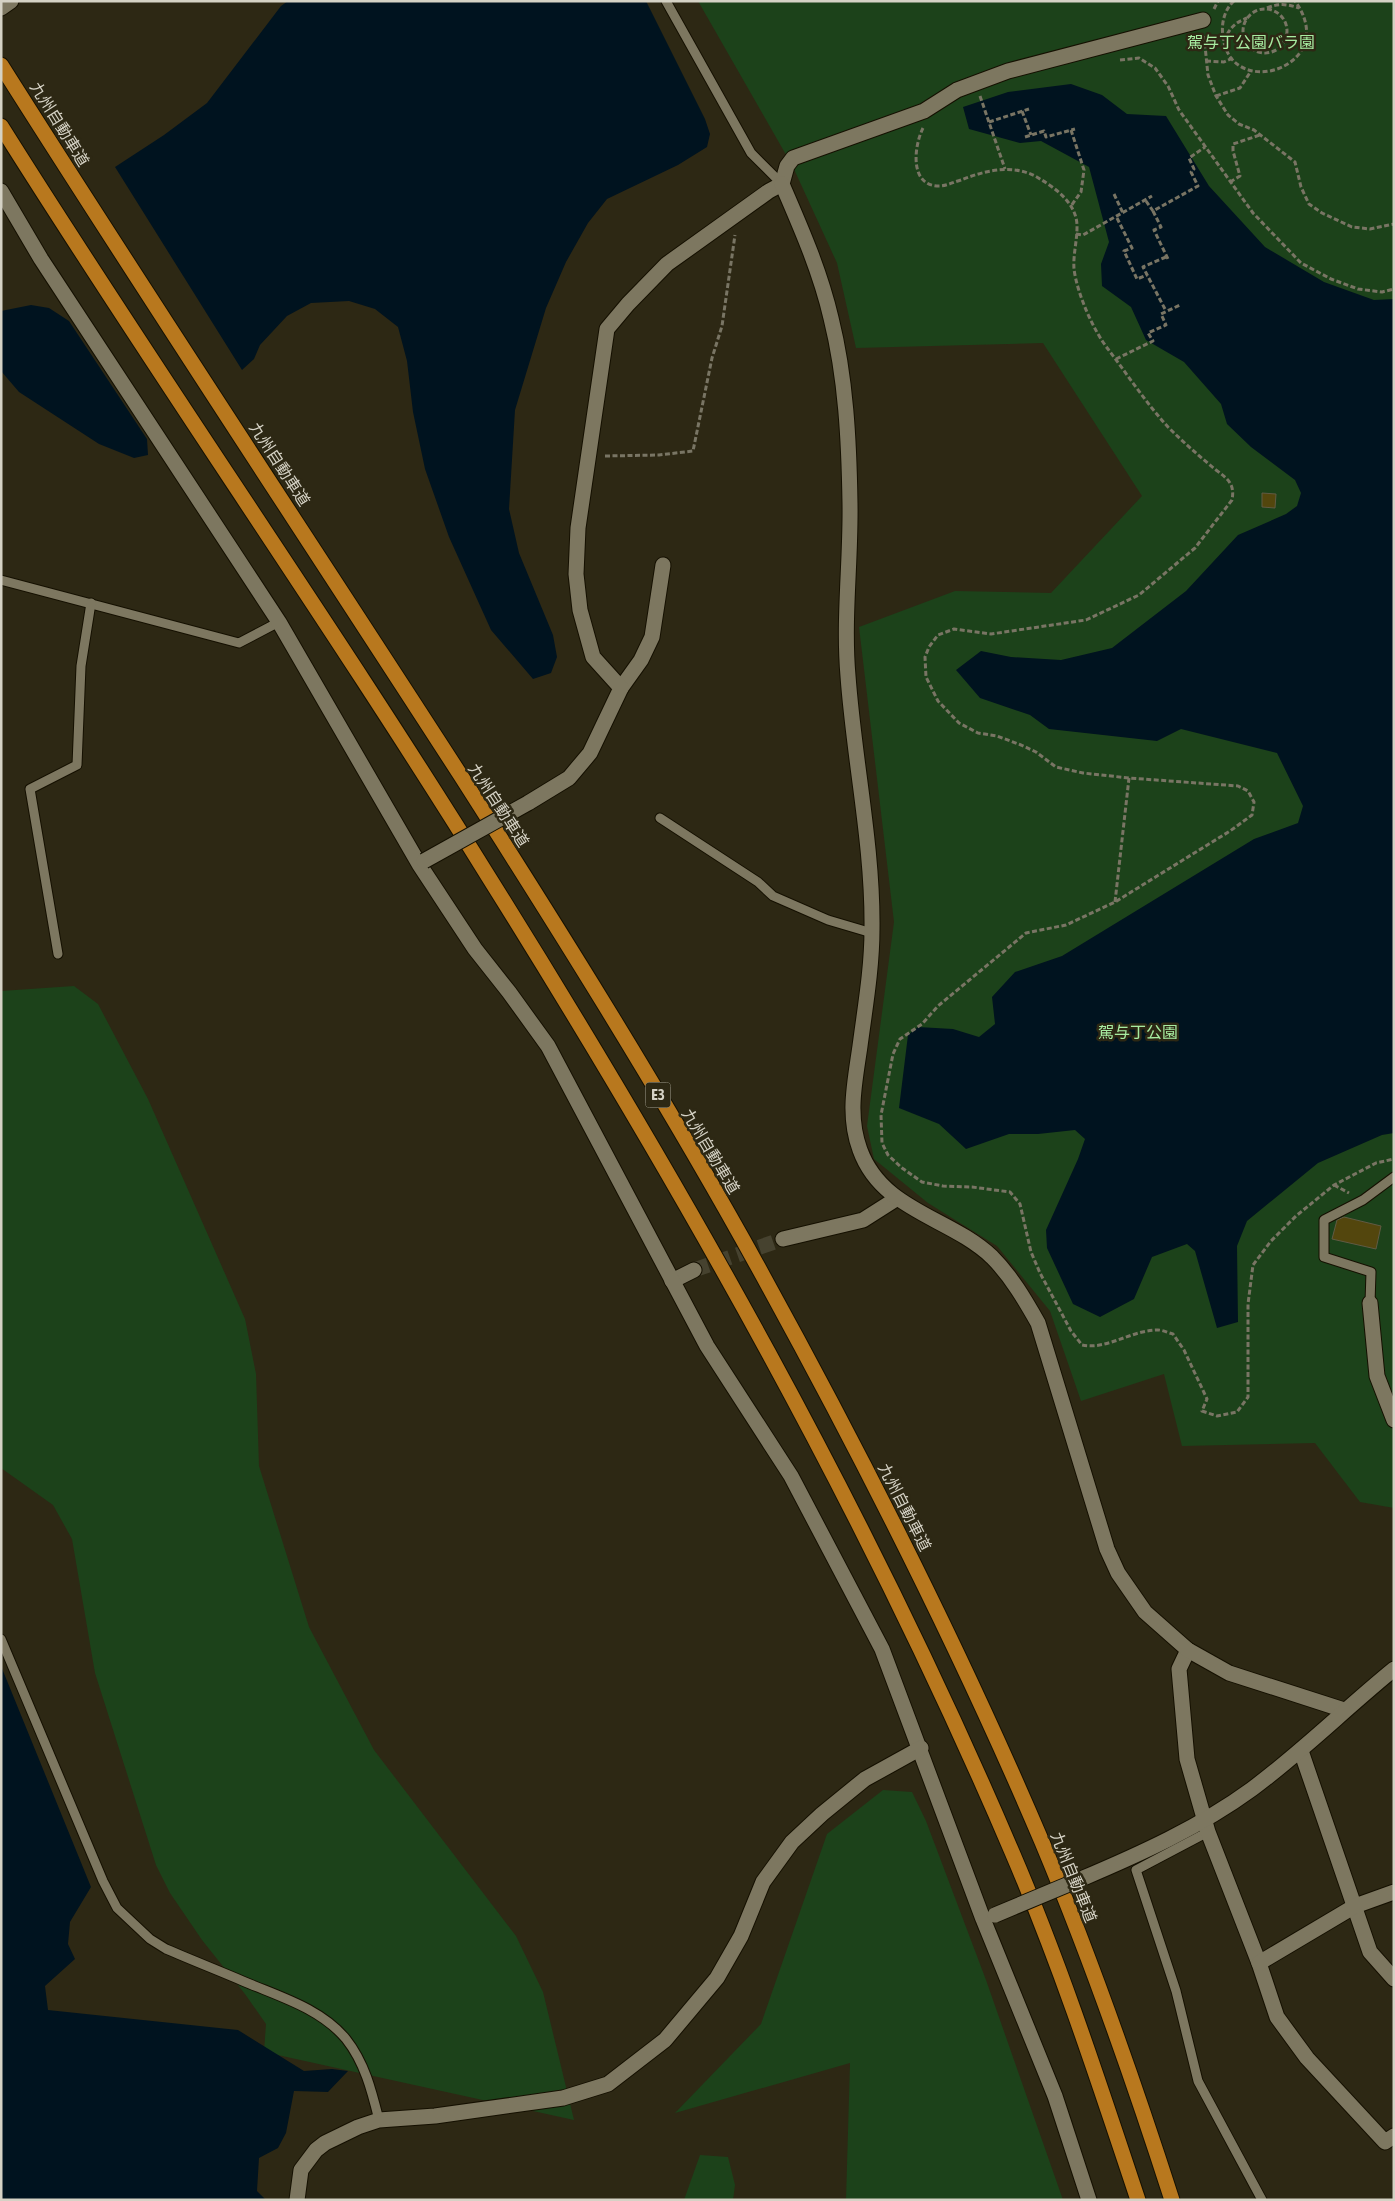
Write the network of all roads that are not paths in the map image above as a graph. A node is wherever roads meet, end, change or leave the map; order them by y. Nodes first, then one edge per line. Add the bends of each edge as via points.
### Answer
1 (11, 1) edge
2 (666, 1) edge
3 (1, 8) edge
4 (1203, 25) road end
5 (1, 65) edge
6 (1, 126) edge
7 (782, 184) junction
8 (1, 191) edge
9 (663, 565) dead end
10 (1, 580) edge
11 (91, 603) junction
12 (279, 622) junction
13 (621, 688) junction
14 (660, 818) dead end
15 (422, 863) junction
16 (872, 932) junction
17 (58, 954) dead end
18 (1394, 1177) edge
19 (896, 1199) junction
20 (783, 1239) tunnel mouth
21 (694, 1270) tunnel mouth
22 (672, 1281) junction
23 (1370, 1303) joint
24 (1394, 1420) edge
25 (1, 1639) edge
26 (1188, 1650) junction
27 (1393, 1670) edge
28 (1344, 1710) junction
29 (921, 1748) junction
30 (1301, 1751) junction
31 (1206, 1826) junction
32 (1394, 1892) edge
33 (1355, 1906) junction
34 (989, 1917) junction
35 (1259, 1963) junction
36 (1394, 1979) edge
37 (379, 2120) junction
38 (1394, 2136) edge
39 (297, 2200) edge
40 (1089, 2200) edge
41 (1138, 2200) edge
42 (1172, 2200) edge
43 (1262, 2200) edge

1 - 3 street
2 - 7 lane via 751,153
4 - 7 street via 1008,71 957,90 924,111 793,158
5 - 42 highway, 九州自動車道 / E3 via 512,857 740,1234 856,1448 958,1654 1042,1843 1101,1992
6 - 41 highway, E3 via 486,871 585,1032 715,1256 827,1461 929,1666 1013,1854 1071,2001
7 - 13 street via 667,264 607,329 578,528 576,574 580,610 593,657
7 - 16 street via 812,254 832,319 842,374 850,506 845,624 872,892
8 - 12 street
9 - 13 street via 652,637 641,660
10 - 11 lane
11 - 12 lane via 239,642
11 - 17 lane via 81,666 77,764 30,789
12 - 15 street
13 - 15 street, bridge via 590,753 569,778
14 - 16 lane via 758,882 773,896 828,920
15 - 22 street via 475,949 548,1046
16 - 19 street via 867,998 852,1102 853,1130 872,1174
18 - 23 lane via 1363,1200 1324,1220 1324,1257 1371,1272
19 - 20 street via 863,1220
19 - 26 street via 956,1232 991,1257 1022,1294 1038,1323 1097,1520 1118,1573 1145,1612
21 - 22 street
22 - 29 street via 707,1346 800,1494 882,1648
23 - 24 street via 1377,1376
25 - 37 lane via 103,1881 118,1908 150,1939 166,1949 302,2006 328,2023 345,2038 358,2057 369,2082
26 - 28 street via 1229,1673
26 - 31 street via 1178,1669 1188,1759
27 - 28 street
28 - 30 street
29 - 34 street
29 - 37 street via 865,1779 792,1842 763,1882 741,1936 717,1978 665,2040 608,2084 563,2098 435,2116
30 - 31 street
30 - 33 street
31 - 34 street, bridge
31 - 35 street
31 - 43 lane via 1136,1870 1176,1991 1198,2081
32 - 33 street
33 - 35 street
33 - 36 street via 1370,1952
34 - 40 street via 1055,2096
35 - 38 street via 1277,2017 1307,2058 1384,2142
37 - 39 street via 316,2150 301,2170

